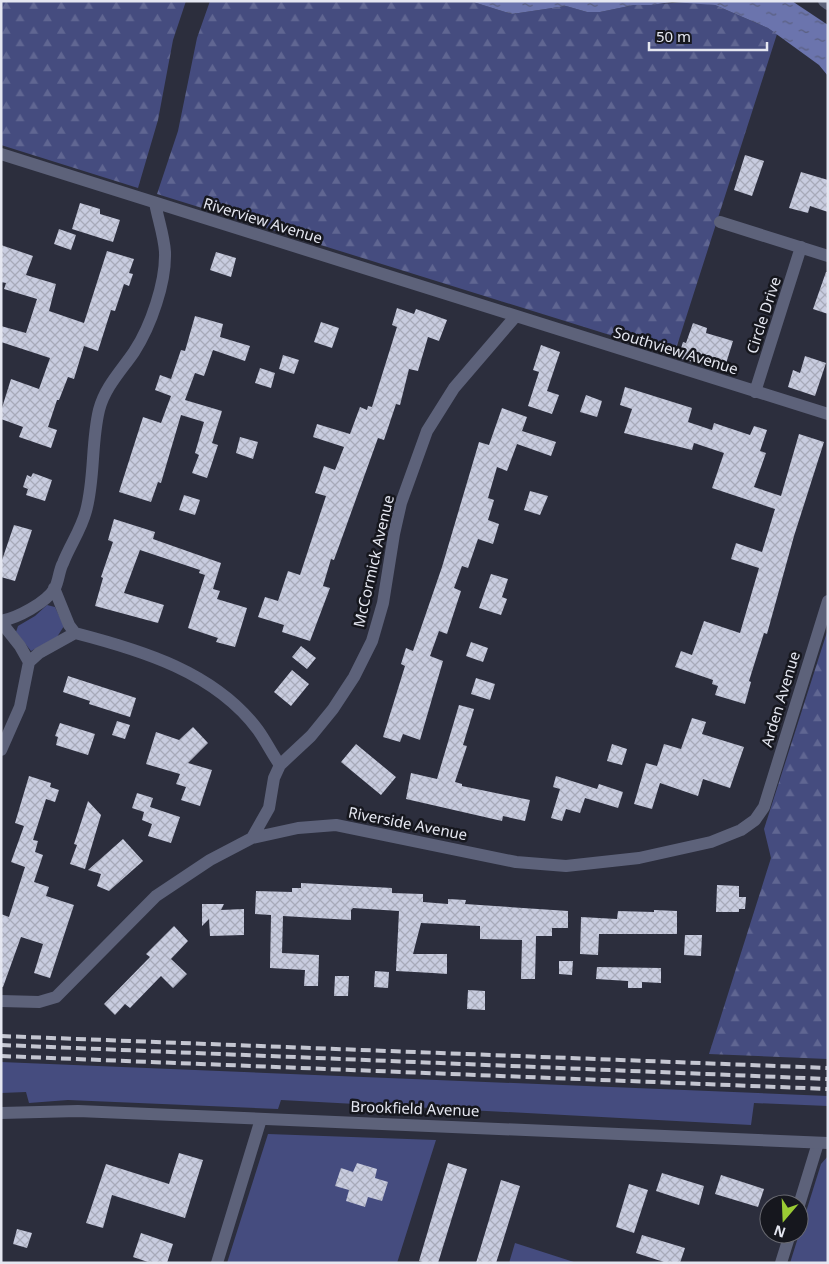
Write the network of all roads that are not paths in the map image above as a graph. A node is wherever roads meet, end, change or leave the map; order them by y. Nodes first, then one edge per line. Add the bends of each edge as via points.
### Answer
1 (824, 1) edge
2 (828, 4) edge
3 (1, 154) edge
4 (155, 203) junction
5 (720, 222) dead end
6 (801, 247) junction
7 (828, 256) edge
8 (515, 317) junction
9 (756, 392) junction
10 (828, 414) edge
11 (54, 588) junction
12 (828, 602) edge
13 (1, 622) edge
14 (75, 633) junction
15 (29, 662) junction
16 (1, 750) edge
17 (280, 765) junction
18 (764, 807) joint
19 (252, 838) junction
20 (1, 1001) edge
21 (1, 1114) edge
22 (261, 1119) junction
23 (823, 1143) edge
24 (803, 1194) edge
25 (787, 1244) edge
26 (217, 1263) edge
27 (781, 1263) edge

1 - 2 street
3 - 4 street, Riverview Avenue
4 - 8 street, Riverview Avenue
4 - 11 street via 165,249 162,284 144,332 108,388 100,408 86,510
5 - 6 street
6 - 7 street
6 - 9 street, Circle Drive
8 - 9 street, Southview Avenue
8 - 17 street, McCormick Avenue via 454,388 427,431 397,519 383,603 372,641 333,709 311,736
9 - 10 street, Southview Avenue
11 - 13 street via 18,617
11 - 14 street
12 - 18 street, Arden Avenue
13 - 15 street
14 - 15 street
14 - 17 street via 125,647 190,674 241,712 257,729
15 - 16 street via 20,707
17 - 19 street, McCormick Avenue via 274,778 269,808
18 - 19 street, Riverside Avenue via 755,820 741,830 711,842 638,858 575,865 516,862 336,825 298,828
19 - 20 street, Riverside Avenue via 210,860 156,896 56,997 39,1002
21 - 22 street, Brookfield Avenue via 78,1111
22 - 23 street, Brookfield Avenue
22 - 26 street
23 - 24 street
25 - 27 street

